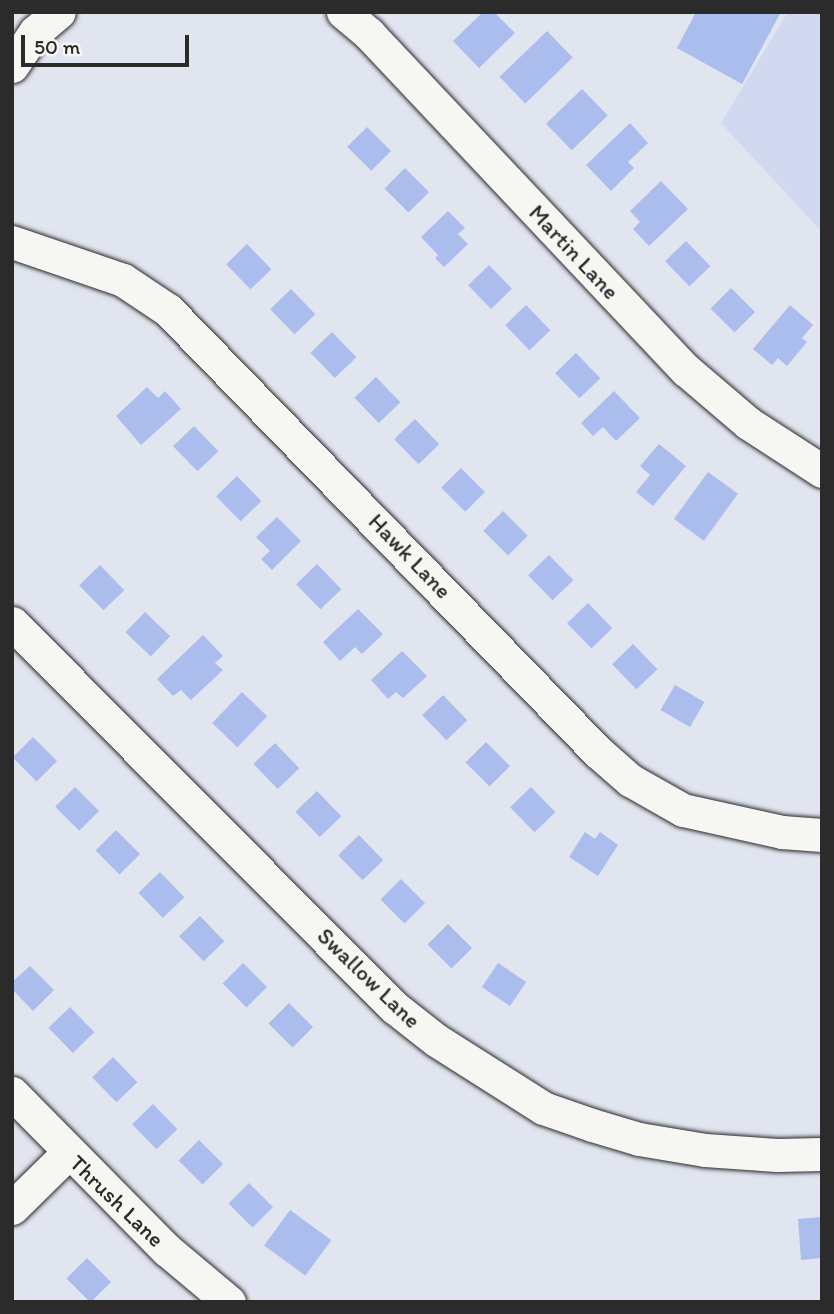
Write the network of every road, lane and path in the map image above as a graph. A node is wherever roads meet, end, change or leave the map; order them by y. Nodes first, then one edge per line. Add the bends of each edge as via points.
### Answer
1 (59, 12) edge
2 (343, 12) edge
3 (12, 66) edge
4 (12, 242) edge
5 (822, 471) edge
6 (12, 624) edge
7 (822, 835) edge
8 (12, 1093) edge
9 (68, 1153) junction
10 (822, 1154) edge
11 (12, 1208) edge
12 (229, 1302) edge

1 - 3 street via 35,32
2 - 5 street, Martin Lane via 369,34 686,370 748,423
4 - 7 street, Hawk Lane via 123,280 168,310 630,780 683,810 782,832
6 - 10 street, Swallow Lane via 394,1007 436,1040 543,1108 639,1139 705,1150
8 - 9 street, Thrush Lane
9 - 11 street
9 - 12 street, Thrush Lane via 167,1250

